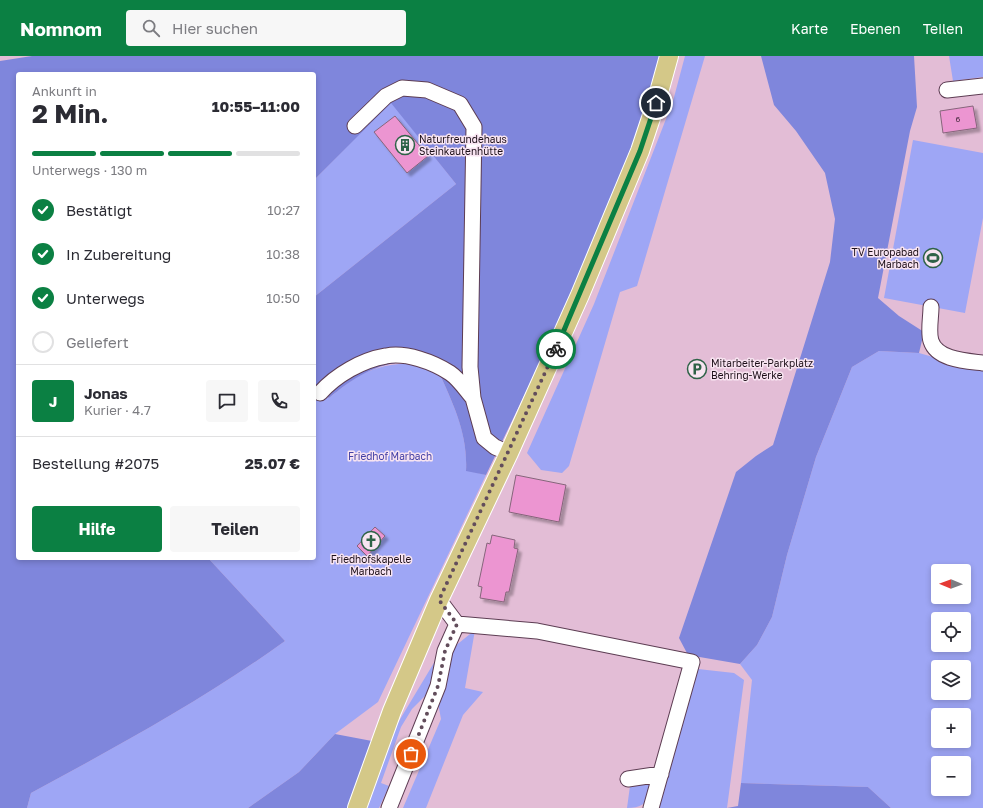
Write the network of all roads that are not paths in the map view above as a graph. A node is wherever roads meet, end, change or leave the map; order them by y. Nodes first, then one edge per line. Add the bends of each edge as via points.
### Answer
1 (669, 56) edge
2 (983, 86) edge
3 (947, 90) dead end
4 (355, 126) dead end
5 (932, 307) dead end
6 (983, 363) edge
7 (320, 393) dead end
8 (474, 398) junction
9 (509, 453) junction
10 (439, 600) junction
11 (457, 624) junction
12 (661, 774) junction
13 (628, 779) dead end
14 (357, 808) edge
15 (389, 808) edge
16 (651, 808) edge

1 - 9 main road via 640,151 580,295
2 - 3 lane
4 - 8 lane via 386,96 402,88 427,90 460,104 474,127 470,367
5 - 6 lane via 931,340 935,348 940,353 962,361
7 - 8 lane via 360,364 387,356 409,357 433,364 452,374
8 - 9 lane via 484,438 495,447
9 - 10 main road
10 - 11 lane
10 - 14 main road via 392,711
11 - 12 lane via 537,631 692,662
11 - 15 lane via 445,651 438,686
12 - 13 lane
12 - 16 lane

